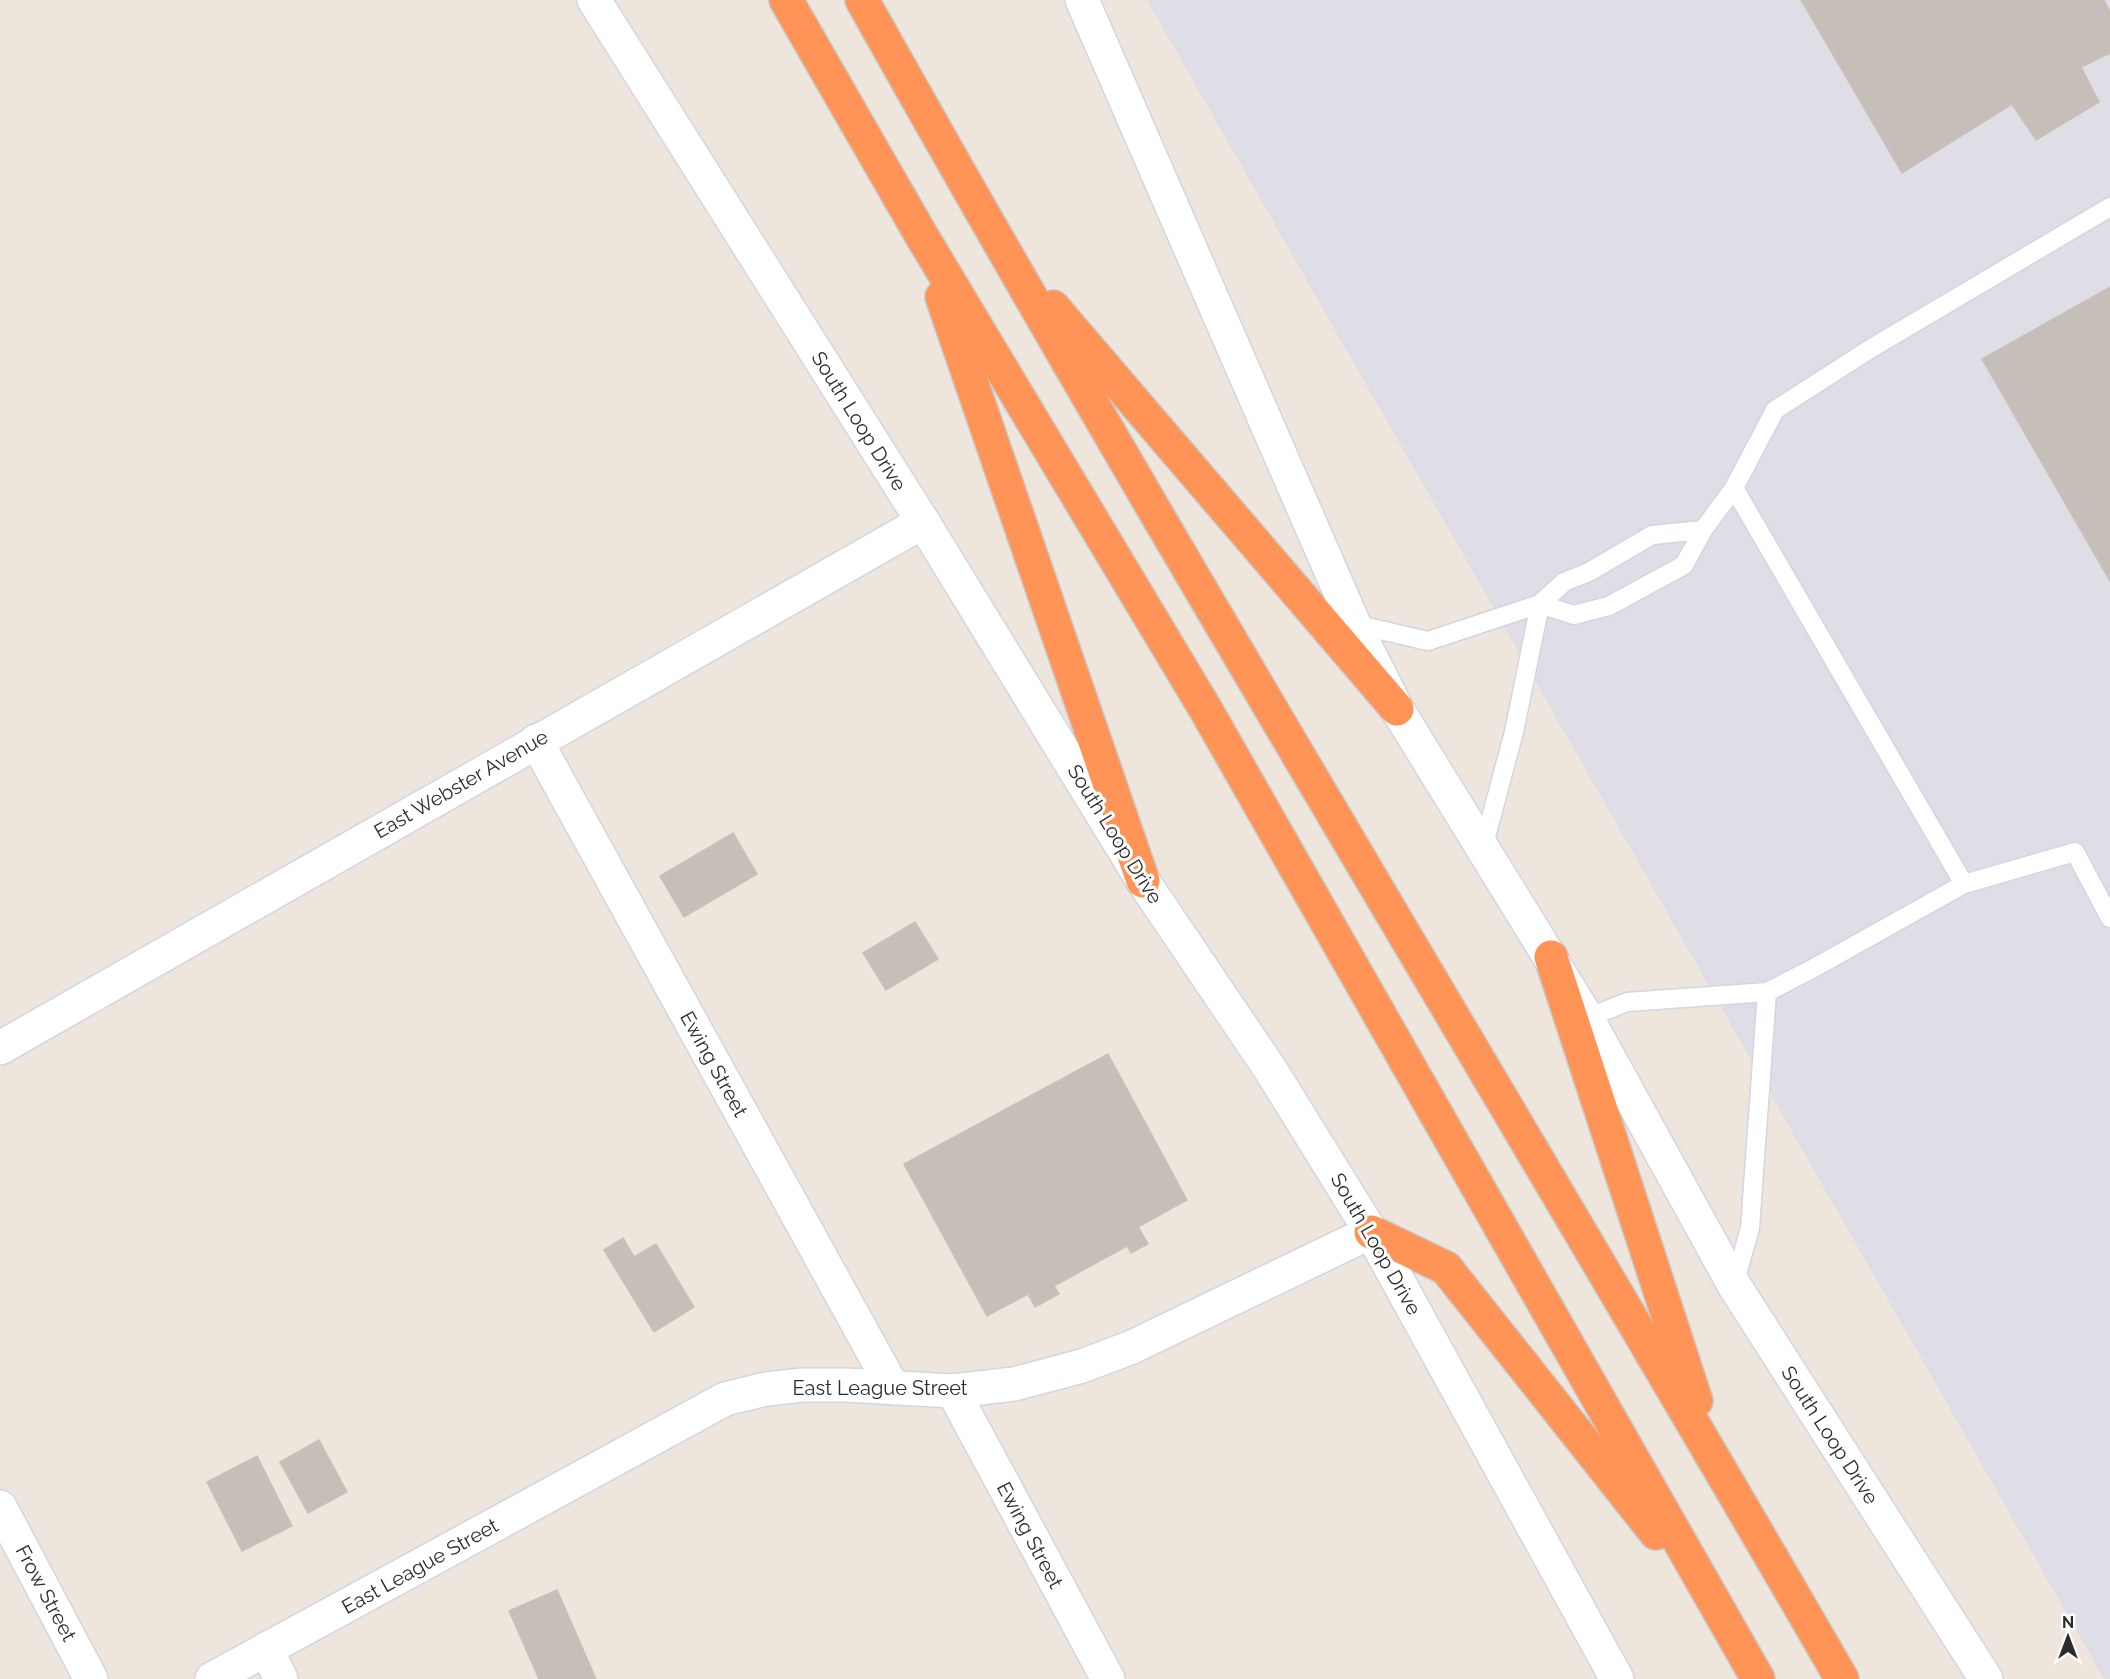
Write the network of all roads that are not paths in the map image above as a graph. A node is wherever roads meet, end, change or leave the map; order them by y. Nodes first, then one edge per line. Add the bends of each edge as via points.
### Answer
1 (594, 0) edge
2 (786, 0) edge
3 (862, 0) edge
4 (1082, 0) edge
5 (2110, 207) edge
6 (920, 233) junction
7 (996, 240) junction
8 (1734, 488) junction
9 (923, 522) junction
10 (1703, 530) junction
11 (1540, 604) junction
12 (1354, 624) junction
13 (1397, 709) junction
14 (536, 741) junction
15 (1482, 850) junction
16 (1143, 881) junction
17 (1964, 884) junction
18 (2110, 918) edge
19 (1551, 957) junction
20 (1767, 992) junction
21 (1587, 1018) junction
22 (0, 1048) edge
23 (1371, 1232) junction
24 (1734, 1285) junction
25 (893, 1388) junction
26 (953, 1391) junction
27 (1717, 1463) junction
28 (0, 1507) edge
29 (1726, 1622) junction
30 (266, 1650) junction
31 (91, 1679) edge
32 (212, 1679) edge
33 (281, 1679) edge
34 (1108, 1679) edge
35 (1617, 1679) edge
36 (1758, 1679) edge
37 (1842, 1679) edge
38 (1986, 1679) edge

1 - 9 street, South Loop Drive
2 - 6 highway
3 - 7 highway
4 - 12 street, South Loop Drive
5 - 8 lane via 1775,410
6 - 16 highway
6 - 29 highway via 1206,710
7 - 13 highway
7 - 27 highway
8 - 10 lane
8 - 17 lane
9 - 14 street, East Webster Avenue
9 - 16 street, South Loop Drive
10 - 11 lane via 1652,535 1564,582
10 - 11 lane via 1684,565 1609,606 1574,615
11 - 12 lane via 1428,641
11 - 15 lane via 1514,732
12 - 13 street, South Loop Drive
13 - 15 street, South Loop Drive
14 - 22 street, East Webster Avenue
14 - 25 street, Ewing Street
15 - 19 street, South Loop Drive
16 - 23 street, South Loop Drive via 1269,1069
17 - 18 lane via 2074,852
17 - 20 lane
19 - 21 street, South Loop Drive
19 - 27 highway
20 - 21 lane via 1627,1002
20 - 24 lane via 1750,1228
21 - 24 street, South Loop Drive
23 - 26 street, East League Street via 1102,1359 1014,1384
23 - 29 highway via 1446,1268
23 - 35 street, South Loop Drive
24 - 38 street, South Loop Drive
25 - 26 street, East League Street
25 - 30 street, East League Street via 803,1385 725,1399
26 - 34 street, Ewing Street
27 - 37 highway
28 - 31 street, Frow Street
29 - 36 highway
30 - 32 street, East League Street
30 - 33 street

